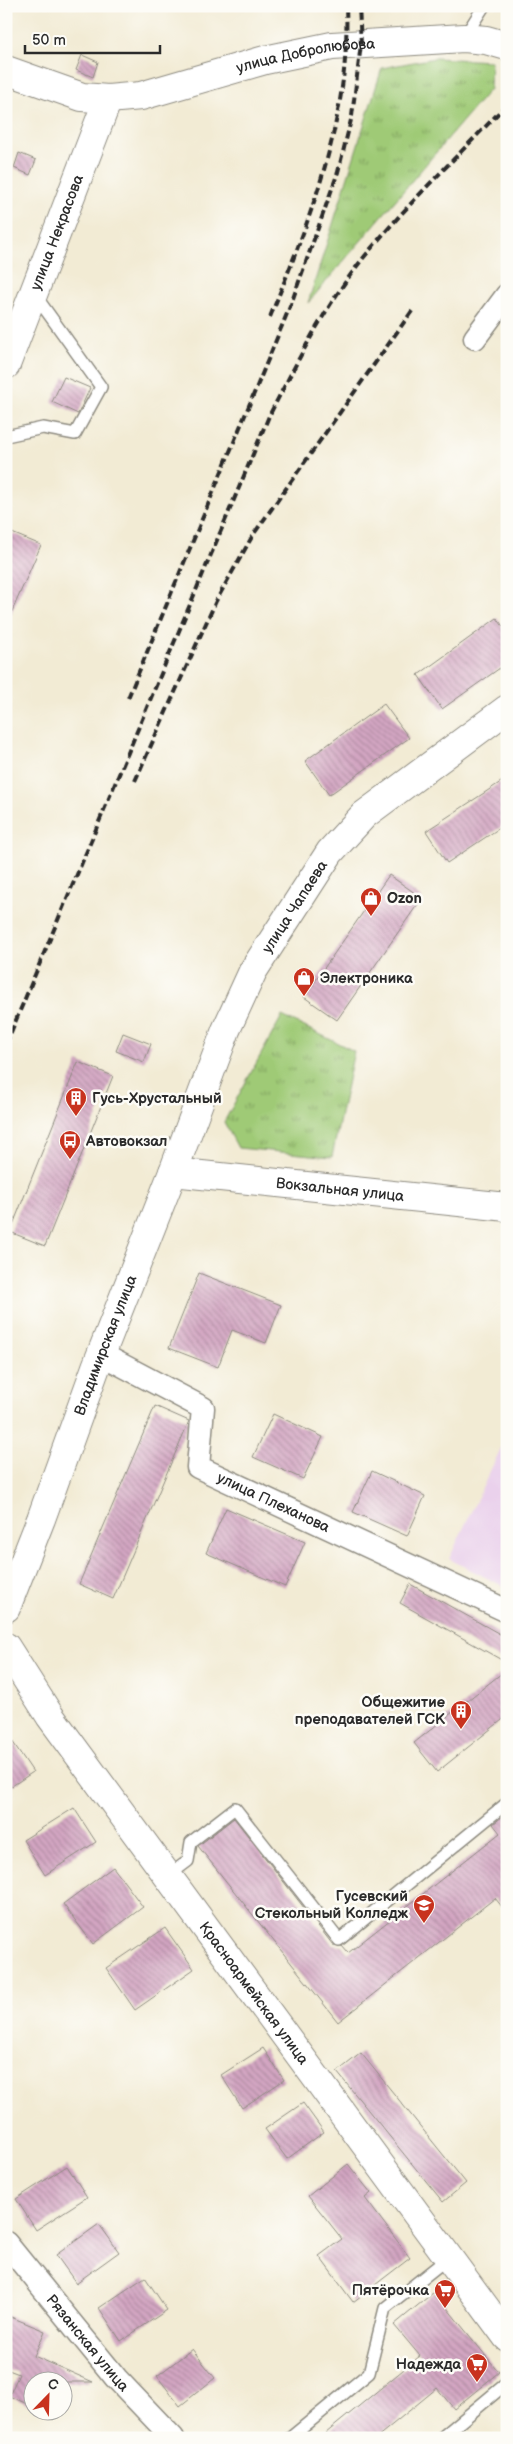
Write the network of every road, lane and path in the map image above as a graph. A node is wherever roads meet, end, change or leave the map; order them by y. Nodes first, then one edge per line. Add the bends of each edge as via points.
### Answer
1 (484, 6) edge
2 (464, 38) junction
3 (507, 46) edge
4 (6, 70) edge
5 (108, 99) junction
6 (34, 295) junction
7 (507, 295) edge
8 (475, 338) dead end
9 (6, 365) edge
10 (6, 436) edge
11 (507, 709) edge
12 (173, 1172) junction
13 (507, 1207) edge
14 (101, 1354) junction
15 (6, 1608) edge
16 (507, 1611) edge
17 (6, 1648) edge
18 (507, 1803) edge
19 (168, 1876) junction
20 (6, 2243) edge
21 (448, 2258) junction
22 (507, 2338) edge
23 (507, 2382) edge
24 (173, 2438) edge
25 (290, 2438) edge
26 (441, 2438) edge

1 - 2 lane
2 - 3 street, улица Добролюбова
2 - 5 street, улица Добролюбова via 332,46 264,60 141,96
4 - 5 street, улица Добролюбова via 82,97
5 - 6 street, улица Некрасова
6 - 9 street, улица Некрасова
6 - 10 lane via 101,387 75,434 44,428
7 - 8 street
11 - 12 street, улица Чапаева via 364,815 330,852 253,971 226,1030
12 - 13 street, Вокзальная улица
12 - 14 street, Владимирская улица
14 - 15 street, Владимирская улица
14 - 16 street, улица Плеханова via 203,1408 198,1467
17 - 19 street, Красноармейская улица via 50,1716
18 - 19 lane via 339,1940 235,1808 192,1842 188,1861
19 - 21 street, Красноармейская улица
20 - 24 street, Рязанская улица via 116,2378
21 - 22 street, Красноармейская улица
21 - 25 lane via 385,2308 370,2373
23 - 26 lane

